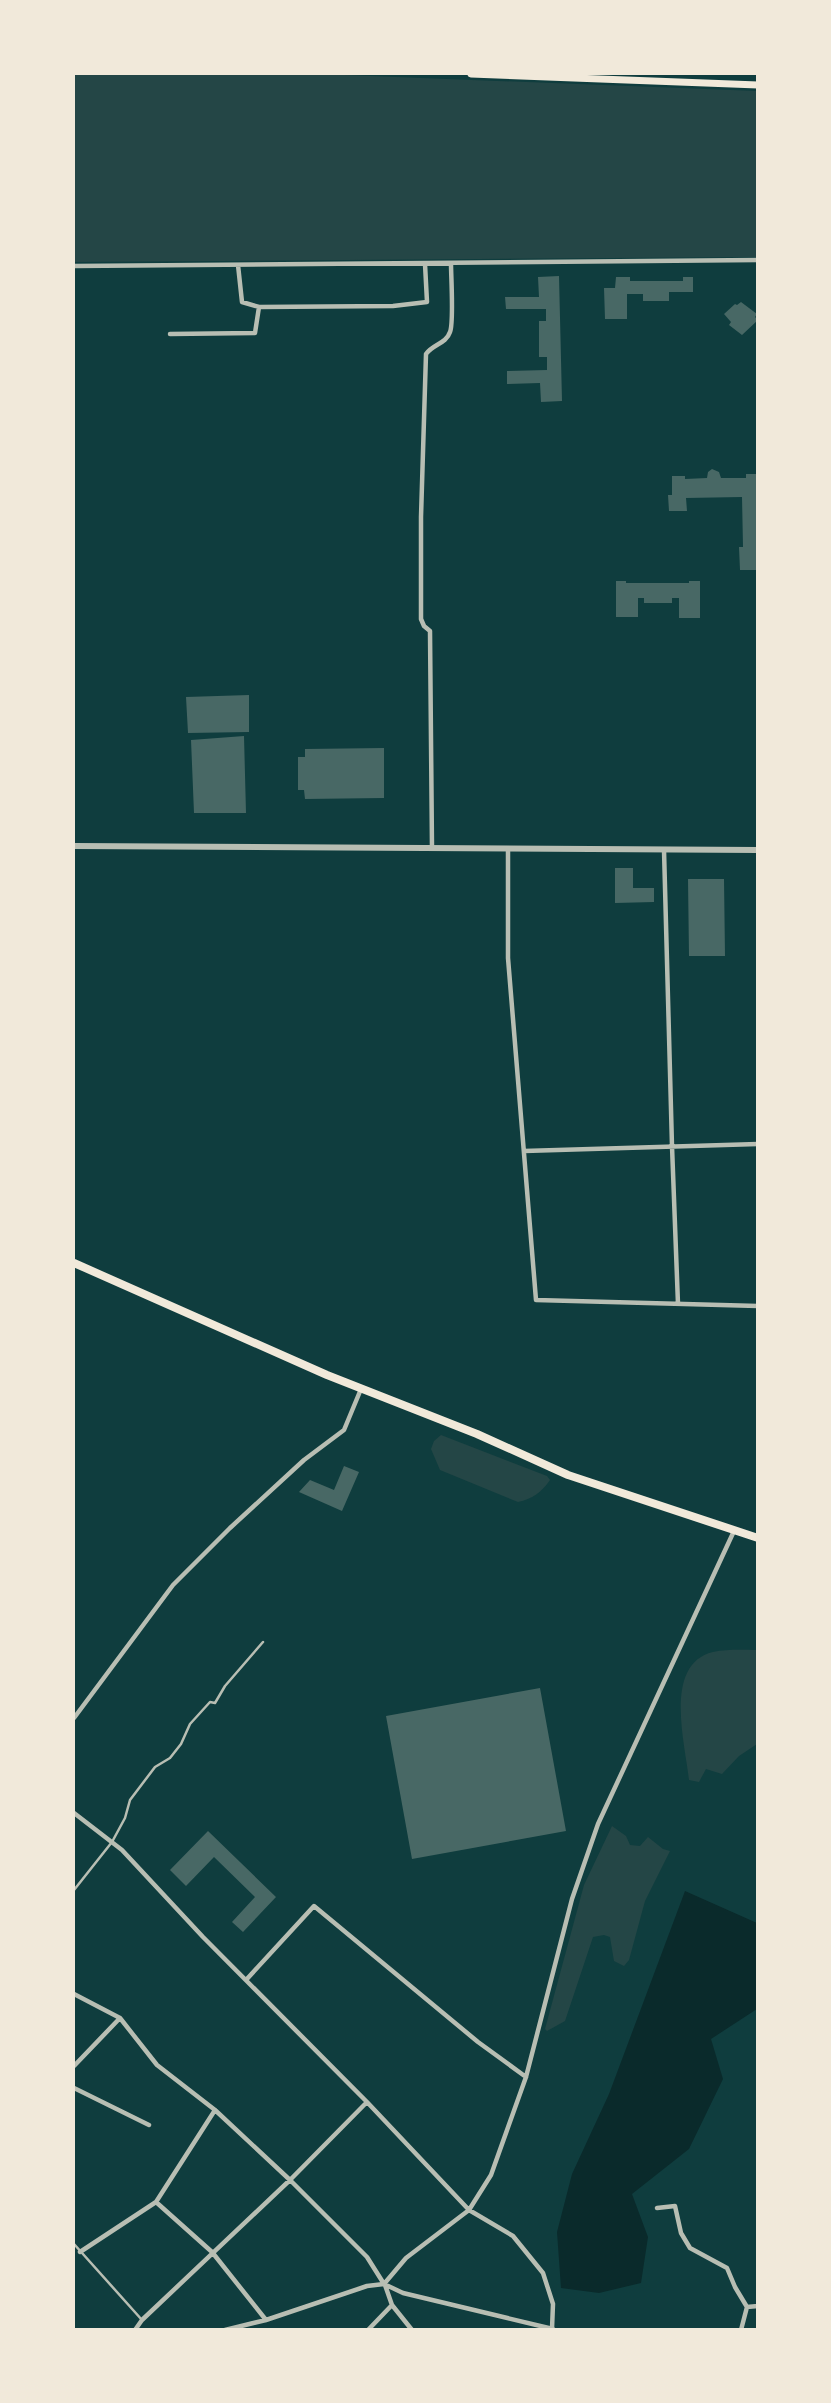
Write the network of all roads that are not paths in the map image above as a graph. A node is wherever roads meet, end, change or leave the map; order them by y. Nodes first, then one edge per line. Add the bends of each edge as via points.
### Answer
1 (471, 74) edge
2 (758, 85) edge
3 (758, 260) edge
4 (425, 264) junction
5 (451, 264) junction
6 (238, 265) junction
7 (74, 266) edge
8 (259, 307) junction
9 (170, 334) dead end
10 (74, 846) edge
11 (432, 848) junction
12 (508, 849) junction
13 (664, 849) junction
14 (758, 850) edge
15 (758, 1144) edge
16 (671, 1146) junction
17 (524, 1151) junction
18 (74, 1263) edge
19 (678, 1304) junction
20 (758, 1306) edge
21 (361, 1389) junction
22 (734, 1531) junction
23 (758, 1538) edge
24 (263, 1642) dead end
25 (74, 1718) edge
26 (74, 1813) edge
27 (113, 1842) junction
28 (74, 1890) edge
29 (246, 1980) junction
30 (74, 1994) edge
31 (120, 2018) junction
32 (74, 2067) edge
33 (526, 2077) junction
34 (74, 2088) edge
35 (367, 2102) junction
36 (215, 2110) junction
37 (149, 2125) dead end
38 (290, 2180) junction
39 (156, 2202) junction
40 (657, 2208) dead end
41 (469, 2210) junction
42 (74, 2244) edge
43 (80, 2252) junction
44 (212, 2252) junction
45 (384, 2284) junction
46 (392, 2305) junction
47 (758, 2306) edge
48 (747, 2307) junction
49 (142, 2320) junction
50 (266, 2320) junction
51 (135, 2329) edge
52 (225, 2329) edge
53 (368, 2329) edge
54 (412, 2329) edge
55 (553, 2329) edge
56 (741, 2329) edge

1 - 2 main road
3 - 5 street
4 - 5 street
4 - 6 street
4 - 8 street via 427,302
5 - 11 street via 450,332 426,354 423,426 421,620 430,631
6 - 7 street
6 - 8 street via 242,302
8 - 9 street via 255,333
10 - 11 street
11 - 12 street
12 - 13 street
12 - 17 street via 508,958
13 - 14 street
13 - 16 street
15 - 16 street
16 - 17 street
16 - 19 street
17 - 19 street via 536,1300
18 - 21 highway
19 - 20 street
21 - 22 highway via 568,1475
21 - 25 street via 344,1430 304,1460 173,1585
22 - 23 highway
22 - 33 street via 598,1824 572,1899
24 - 27 lane via 215,1703 210,1702 190,1724 170,1758 155,1766 130,1800
26 - 27 street
27 - 28 lane
27 - 29 street
29 - 33 street via 314,1906
29 - 35 street
30 - 31 street
31 - 32 street
31 - 36 street via 157,2065
33 - 41 street via 491,2175
34 - 37 street
35 - 38 street
35 - 41 street
36 - 38 street
36 - 39 street
38 - 44 street
38 - 45 street via 367,2257
39 - 43 street
39 - 44 street
40 - 48 street via 675,2206 690,2248 727,2268
41 - 45 street via 406,2258
41 - 55 street via 513,2236 543,2273 553,2304
42 - 43 lane
43 - 49 lane
44 - 49 street
44 - 50 street
45 - 46 street
45 - 50 street
45 - 55 street via 403,2293
46 - 53 street
46 - 54 street
47 - 48 street
48 - 56 street
49 - 51 street
50 - 52 street

